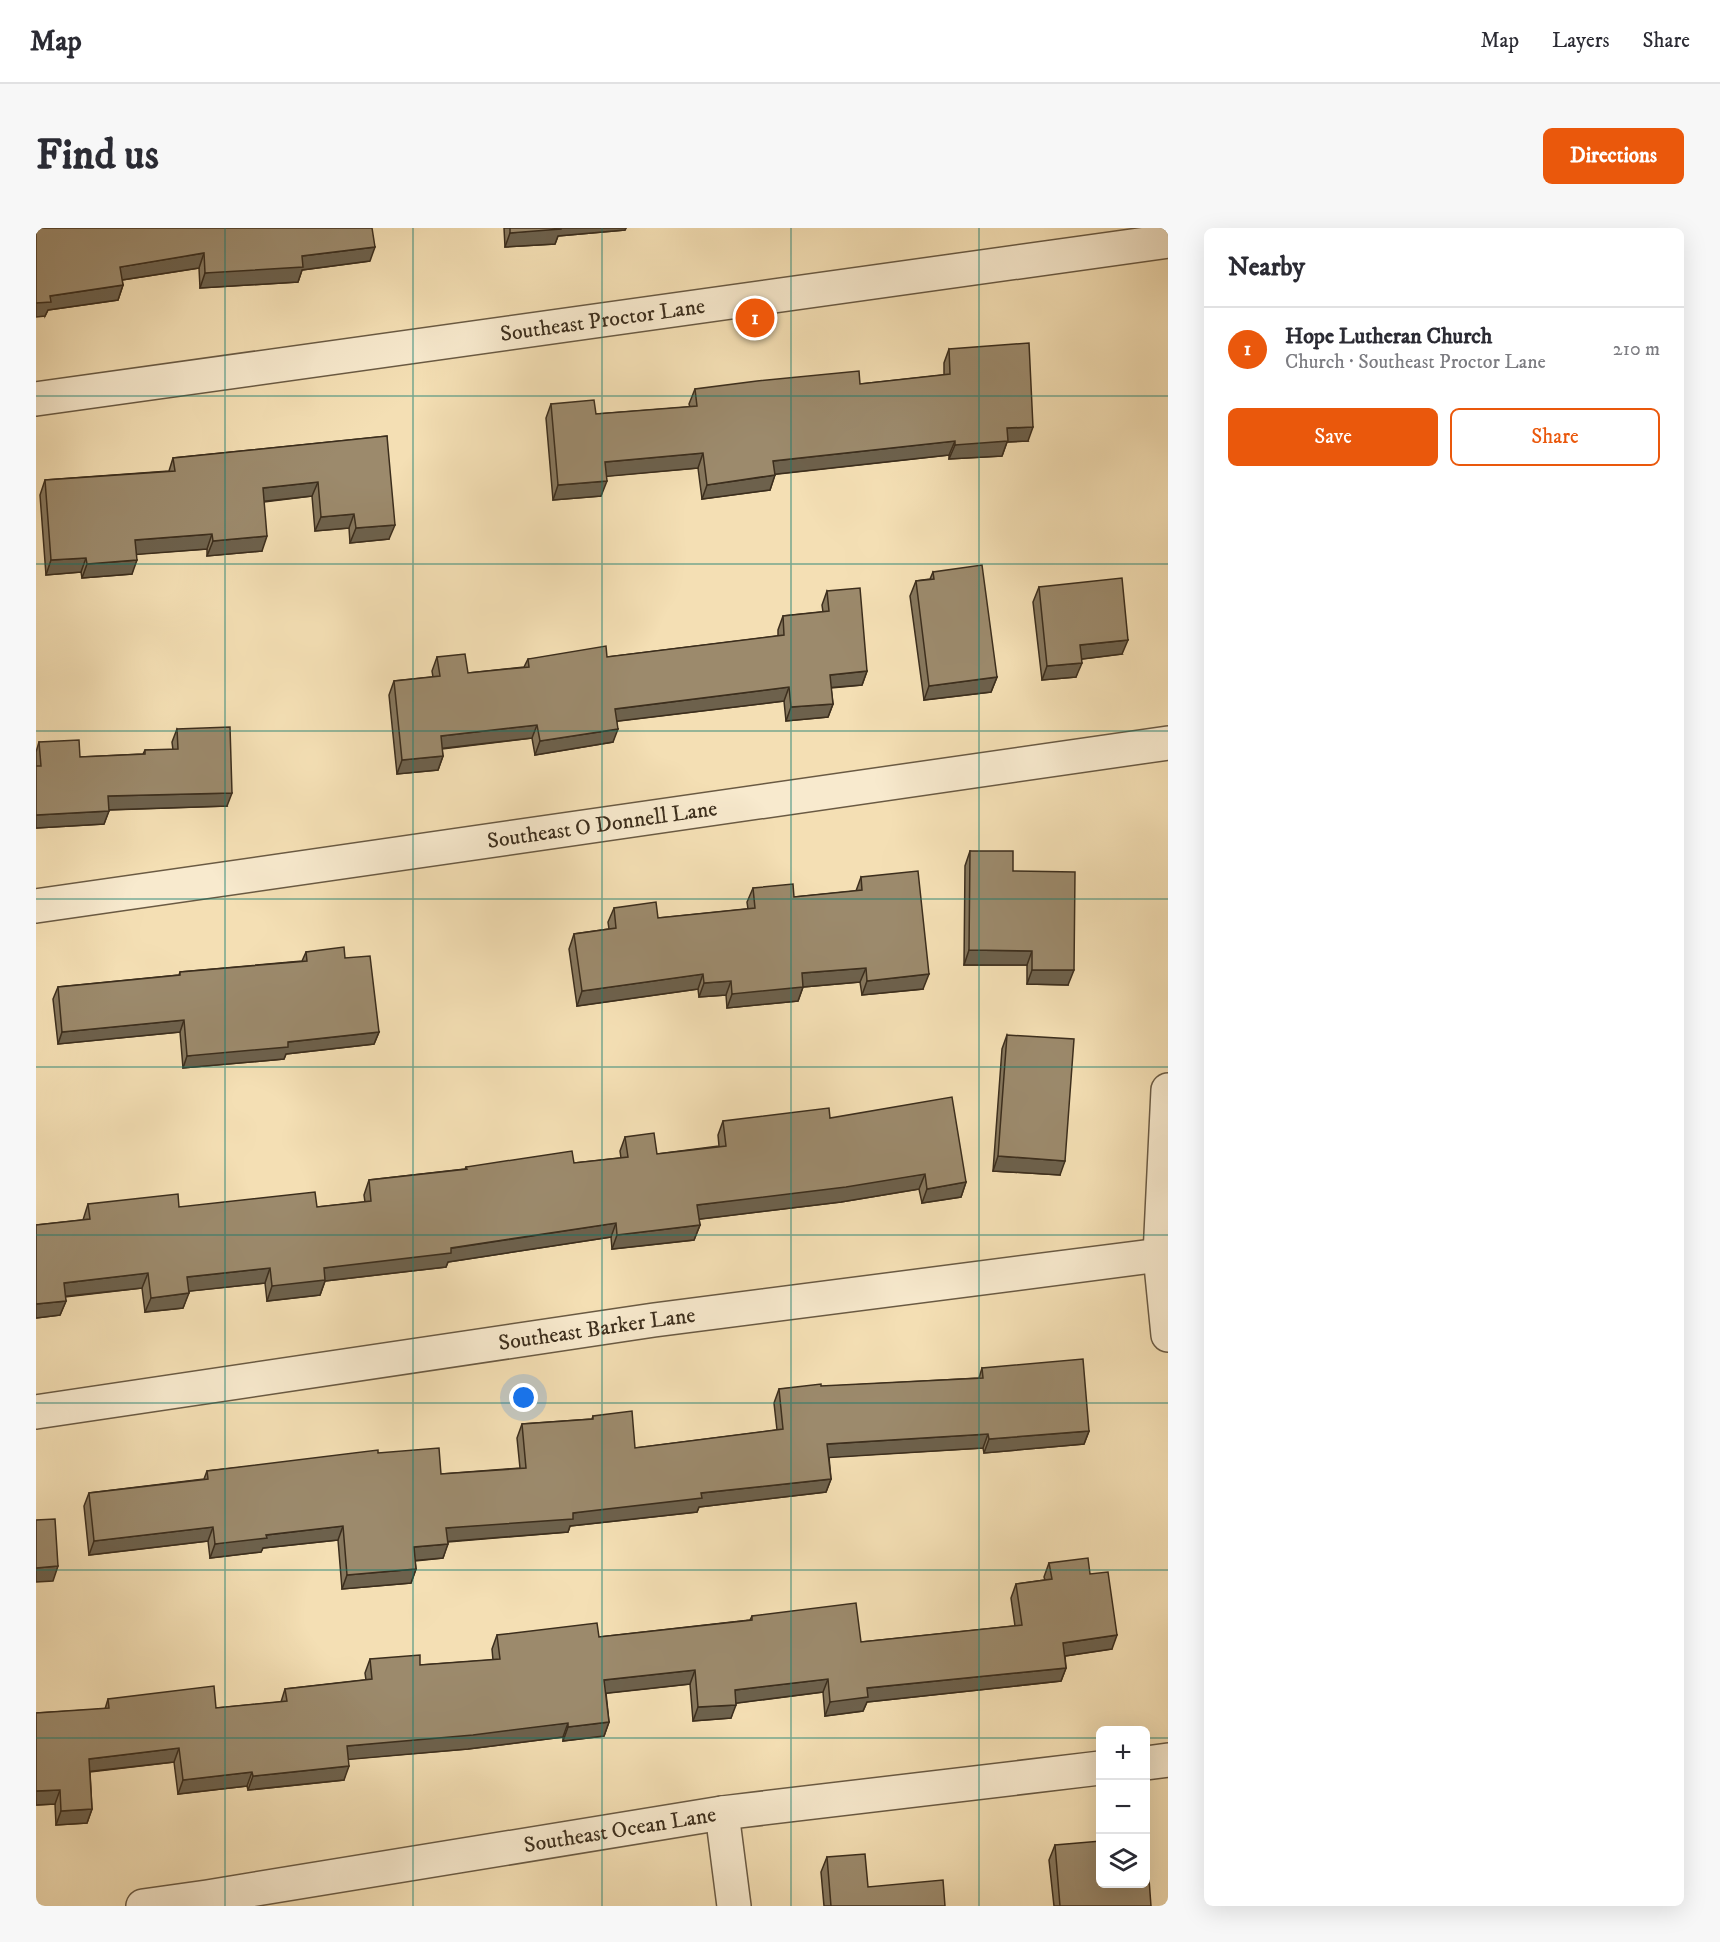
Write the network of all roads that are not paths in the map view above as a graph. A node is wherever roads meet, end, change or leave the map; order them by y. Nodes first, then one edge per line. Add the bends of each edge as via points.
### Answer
1 (1168, 241) edge
2 (36, 399) edge
3 (1168, 743) edge
4 (36, 906) edge
5 (1168, 1090) edge
6 (1160, 1255) junction
7 (1168, 1335) edge
8 (36, 1412) edge
9 (1168, 1760) edge
10 (1150, 1762) edge
11 (1096, 1769) edge
12 (722, 1813) junction
13 (208, 1902) edge
14 (143, 1906) edge
15 (734, 1906) edge

1 - 2 street, Southeast Proctor Lane
3 - 4 street, Southeast O Donnell Lane
5 - 6 street
6 - 7 street
6 - 8 street, Southeast Barker Lane via 654,1320
9 - 10 street
11 - 12 street, Southeast Ocean Lane
12 - 13 street, Southeast Ocean Lane
12 - 15 street
13 - 14 street, Southeast Ocean Lane

